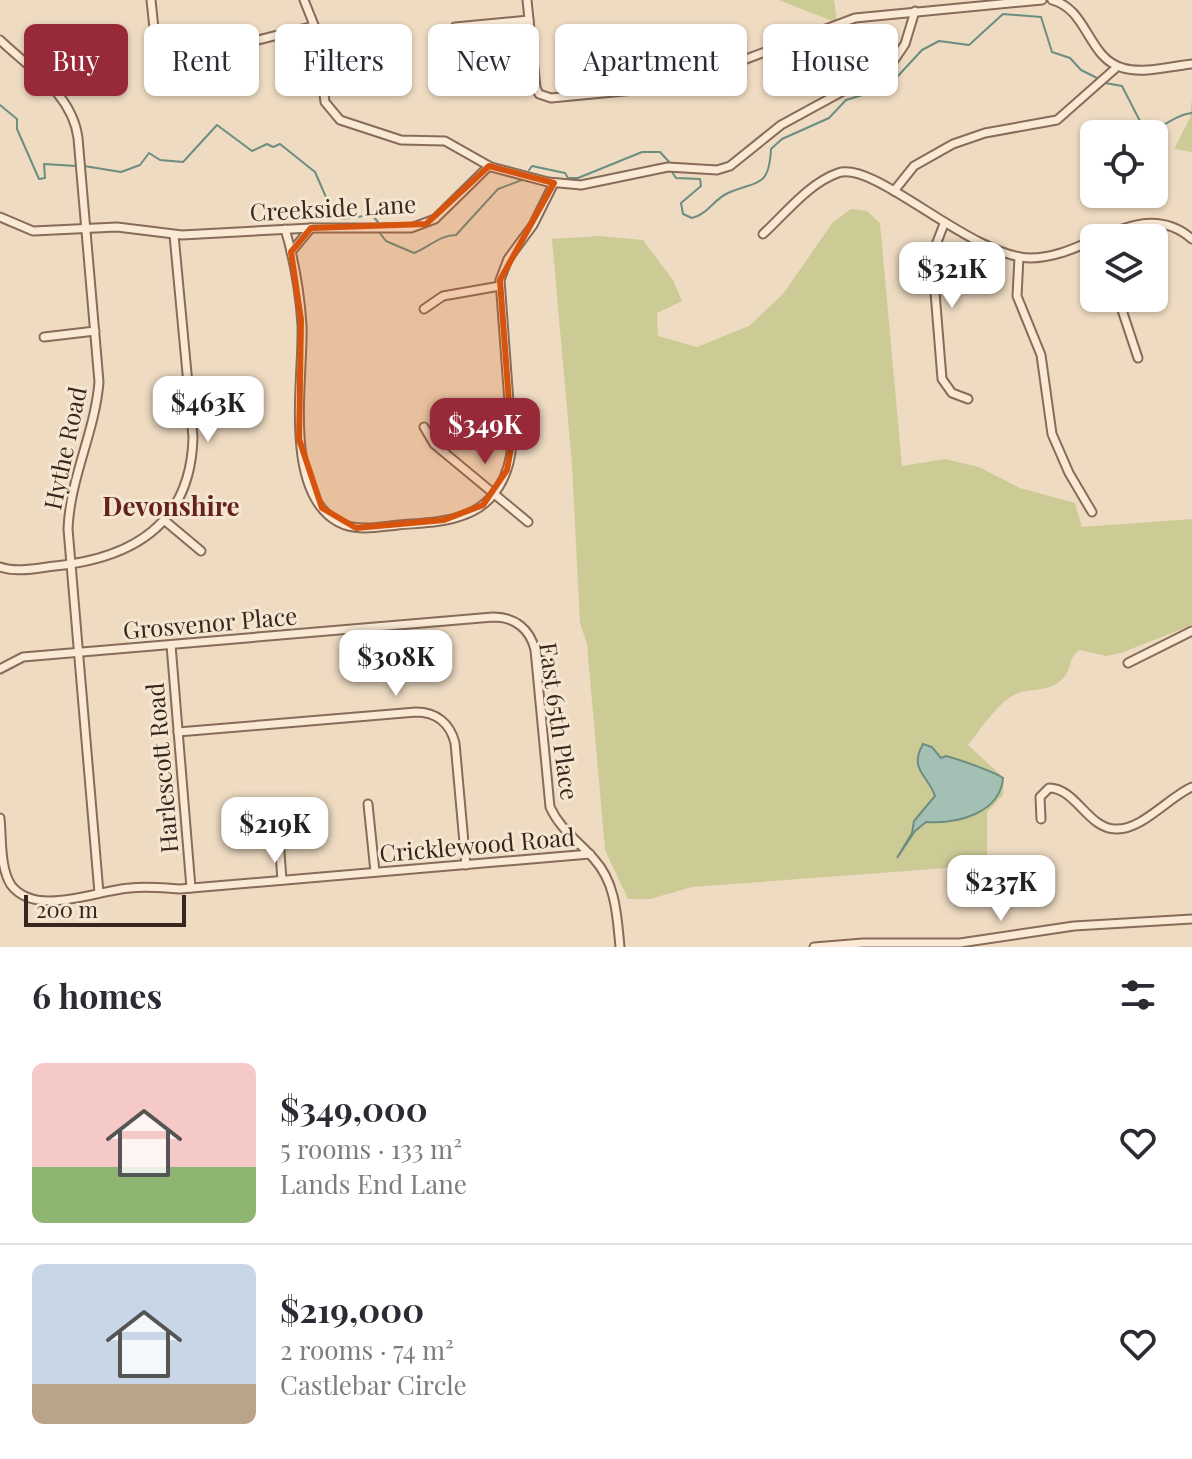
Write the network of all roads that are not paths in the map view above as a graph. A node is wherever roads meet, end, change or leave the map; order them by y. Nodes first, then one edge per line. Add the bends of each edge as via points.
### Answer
1 (151, 0) edge
2 (304, 0) edge
3 (527, 0) edge
4 (1042, 0) edge
5 (1052, 0) edge
6 (915, 11) junction
7 (529, 20) junction
8 (154, 24) edge
9 (313, 24) edge
10 (487, 24) edge
11 (0, 40) edge
12 (24, 61) edge
13 (1192, 64) edge
14 (1117, 67) junction
15 (59, 96) edge
16 (324, 96) edge
17 (489, 166) junction
18 (554, 183) junction
19 (894, 191) junction
20 (0, 217) edge
21 (944, 224) junction
22 (1132, 224) edge
23 (1158, 224) edge
24 (1168, 226) edge
25 (86, 228) junction
26 (311, 228) junction
27 (285, 229) junction
28 (763, 234) dead end
29 (174, 235) junction
30 (1192, 239) edge
31 (1080, 246) edge
32 (291, 252) junction
33 (1019, 257) junction
34 (500, 286) junction
35 (424, 309) dead end
36 (1123, 312) edge
37 (95, 331) junction
38 (44, 337) dead end
39 (1138, 358) dead end
40 (968, 399) dead end
41 (424, 427) dead end
42 (494, 494) junction
43 (1092, 512) dead end
44 (164, 520) junction
45 (528, 522) dead end
46 (201, 551) dead end
47 (71, 564) junction
48 (0, 567) edge
49 (521, 626) joint
50 (1192, 631) edge
51 (171, 645) junction
52 (79, 654) junction
53 (1128, 663) dead end
54 (0, 669) edge
55 (178, 732) junction
56 (1192, 787) edge
57 (368, 804) dead end
58 (277, 812) dead end
59 (0, 818) edge
60 (1041, 819) dead end
61 (590, 854) junction
62 (466, 865) junction
63 (375, 872) junction
64 (282, 880) junction
65 (191, 888) junction
66 (99, 893) junction
67 (1192, 919) edge
68 (620, 947) edge
69 (814, 947) edge

1 - 8 street
2 - 9 street
3 - 7 street
4 - 6 street
5 - 14 street via 1073,11 1102,55
6 - 7 street via 848,19 722,70 661,86 553,98 539,94 535,83
6 - 18 street via 905,44 891,65 781,125 726,168 668,167 594,184
7 - 10 street
11 - 12 street, Hythe Road
13 - 14 street
14 - 19 street via 1057,120 953,144 914,166
15 - 25 street, Hythe Road via 74,119
16 - 17 street via 334,115 398,140 445,141
17 - 18 street
17 - 26 street, Creekside Lane via 423,225
18 - 34 street via 508,259
19 - 21 street
19 - 28 street via 867,175 840,173 814,187
20 - 25 street, Creekside Lane via 33,231
21 - 33 street via 988,248
21 - 40 street via 932,255 942,374 952,393
22 - 23 street
24 - 30 street
25 - 29 street, Creekside Lane
25 - 37 street, Hythe Road
26 - 27 street, Creekside Lane
26 - 32 street
27 - 29 street, Creekside Lane
27 - 32 street
29 - 44 street via 193,447 185,484
31 - 33 street via 1058,255
32 - 42 street via 302,333 299,439 322,508 339,523 359,528 461,516
33 - 43 street via 1017,296 1041,355 1052,434
34 - 35 street via 443,296
34 - 42 street via 512,443 507,470
36 - 39 street
37 - 38 street
37 - 47 street, Hythe Road via 97,398 71,499
41 - 42 street via 434,444
42 - 45 street
44 - 46 street
44 - 47 street via 120,553
47 - 48 street
47 - 52 street, Hythe Road
49 - 51 street, Grosvenor Place via 493,617
49 - 61 street, East 65th Place via 535,650 550,807 559,824
50 - 53 street
51 - 52 street, Grosvenor Place
51 - 55 street, Harlescott Road
52 - 54 street, Grosvenor Place via 23,657
52 - 66 street, Hythe Road
55 - 62 street via 418,712 438,717 455,743
55 - 65 street, Harlescott Road
56 - 60 street via 1118,829 1101,825 1051,788 1040,797
57 - 63 street
58 - 64 street
59 - 66 street, Cricklewood Road via 5,872 21,894 43,901
61 - 62 street, Cricklewood Road
61 - 68 street, East 65th Place via 613,894
62 - 63 street, Cricklewood Road
63 - 64 street, Cricklewood Road
64 - 65 street, Cricklewood Road
65 - 66 street, Cricklewood Road
67 - 69 street via 1074,926 960,943

